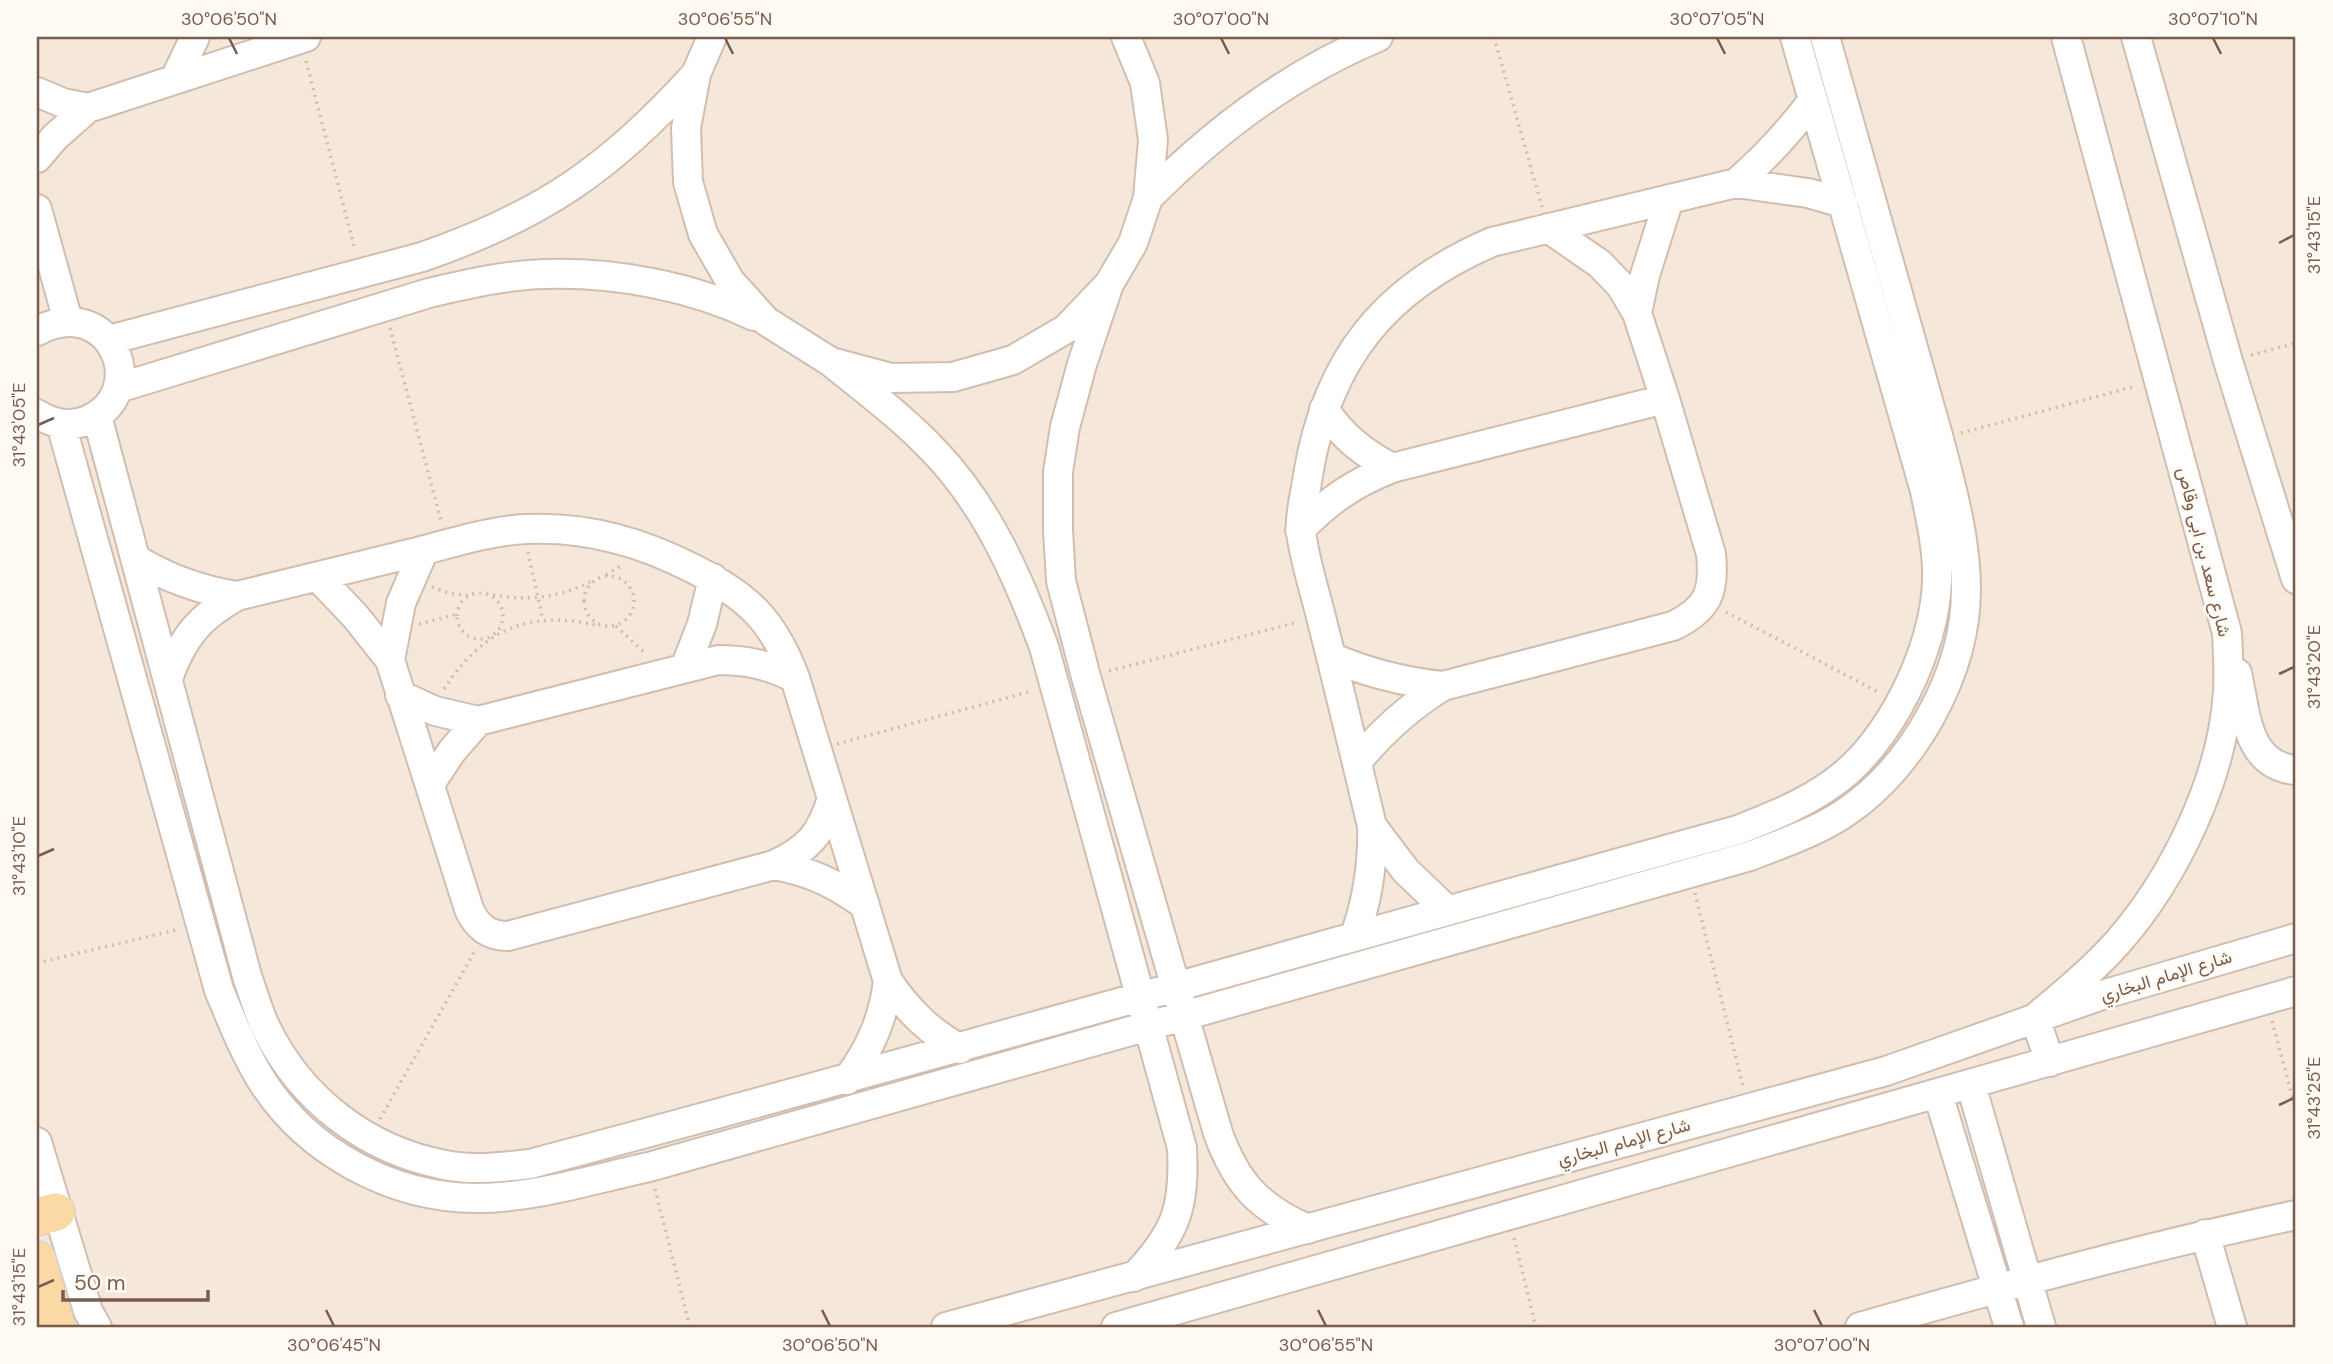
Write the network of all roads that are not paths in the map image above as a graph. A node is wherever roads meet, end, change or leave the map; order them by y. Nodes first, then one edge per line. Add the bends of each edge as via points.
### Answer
1 (195, 37) edge
2 (712, 37) edge
3 (1126, 37) edge
4 (1378, 37) edge
5 (1795, 37) edge
6 (1825, 37) edge
7 (2066, 37) edge
8 (2136, 37) edge
9 (303, 38) edge
10 (266, 42) edge
11 (696, 75) junction
12 (175, 79) junction
13 (37, 92) edge
14 (1813, 100) junction
15 (88, 108) junction
16 (37, 158) edge
17 (1736, 183) junction
18 (1148, 198) junction
19 (1669, 199) junction
20 (1843, 204) junction
21 (37, 209) edge
22 (1548, 228) junction
23 (1109, 284) junction
24 (1636, 313) junction
25 (68, 321) junction
26 (766, 321) junction
27 (37, 331) edge
28 (108, 340) junction
29 (831, 362) junction
30 (118, 388) junction
31 (1665, 399) junction
32 (1324, 409) junction
33 (97, 416) junction
34 (49, 419) edge
35 (1392, 468) junction
36 (1300, 530) junction
37 (428, 556) junction
38 (136, 559) junction
39 (318, 576) junction
40 (713, 578) junction
41 (2296, 579) edge
42 (237, 596) junction
43 (2227, 633) junction
44 (1331, 657) junction
45 (390, 660) junction
46 (672, 670) junction
47 (168, 678) junction
48 (795, 678) junction
49 (1443, 686) junction
50 (400, 695) junction
51 (478, 721) junction
52 (1357, 762) junction
53 (2296, 770) edge
54 (430, 784) junction
55 (832, 798) junction
56 (1372, 826) junction
57 (774, 865) junction
58 (865, 905) junction
59 (1447, 910) junction
60 (1355, 935) junction
61 (2296, 938) edge
62 (888, 981) junction
63 (1176, 986) junction
64 (2296, 991) edge
65 (1140, 996) junction
66 (1184, 1016) junction
67 (2035, 1018) junction
68 (1149, 1027) junction
69 (960, 1049) junction
70 (2050, 1062) junction
71 (847, 1080) junction
72 (1971, 1085) junction
73 (1938, 1094) junction
74 (37, 1142) edge
75 (47, 1214) edge
76 (2296, 1215) edge
77 (1308, 1229) junction
78 (2205, 1234) junction
79 (37, 1260) edge
80 (1133, 1278) junction
81 (2028, 1279) junction
82 (1997, 1288) junction
83 (93, 1319) edge
84 (1123, 1326) edge
85 (56, 1327) edge
86 (946, 1327) edge
87 (1860, 1327) edge
88 (2009, 1327) edge
89 (2041, 1327) edge
90 (2232, 1327) edge

1 - 12 street
2 - 11 street
3 - 18 street via 1145,83 1153,140
4 - 18 street via 1319,64 1245,111
5 - 14 street
6 - 66 street via 1939,439 1964,554 1962,632 1945,687 1925,727 1878,786 1846,812 1804,835 1691,874
7 - 43 street, شارع سعد بن ابى وقاص
8 - 41 street
9 - 10 street
10 - 12 street
11 - 26 street via 686,128 688,182 703,234 730,281
11 - 28 street via 629,143 592,173 552,200 467,242
12 - 15 street
13 - 15 street
14 - 17 street via 1790,130
14 - 20 street
15 - 16 street
17 - 19 street
17 - 20 street via 1808,193
18 - 23 street via 1133,243
19 - 22 street
19 - 24 street
20 - 59 street via 1925,491 1935,543 1937,581 1931,627 1921,663 1899,703 1870,750 1836,782 1779,814 1738,830
21 - 25 street
22 - 24 street via 1600,264 1621,286
22 - 32 street via 1492,242 1460,256 1402,295 1355,347
23 - 29 street via 1066,328 1001,364 953,377 891,378
23 - 63 street via 1065,427 1058,471 1061,581
24 - 31 street
25 - 27 street
25 - 28 street via 83,323
26 - 29 street
26 - 30 street via 722,301 680,290 629,280 544,274 481,281 384,306
28 - 30 street via 117,355
29 - 65 street via 937,454 1002,545 1044,647
30 - 33 street
31 - 35 street
31 - 49 street via 1711,554 1714,578 1705,602 1691,617 1673,626
32 - 35 street via 1353,444
32 - 36 street via 1313,444
33 - 34 street via 74,425
33 - 38 street
34 - 68 street via 219,990 241,1045 289,1116 355,1167 434,1195 518,1195 649,1167
35 - 36 street via 1342,492
36 - 44 street
37 - 39 street
37 - 40 street via 524,529 574,531 656,551
37 - 45 street via 401,603
38 - 42 street via 184,584
38 - 47 street
39 - 42 street
39 - 45 street
40 - 46 street via 702,624
40 - 48 street via 765,620 784,647
42 - 47 street via 193,628 177,652
43 - 53 street via 2258,751 2269,762
43 - 67 street, شارع سعد بن ابى وقاص via 2228,693 2218,748 2180,852 2118,943
44 - 49 street via 1405,682
44 - 52 street
45 - 50 street
46 - 48 street via 718,660 744,660
46 - 51 street
47 - 71 street via 247,976 265,1026 291,1071 326,1109 368,1139 447,1166 489,1169 530,1164
48 - 55 street
49 - 52 street via 1395,719
50 - 51 street via 435,711
50 - 54 street
51 - 54 street
52 - 56 street
54 - 57 street via 474,921 496,936
55 - 57 street via 825,821 812,840
55 - 58 street
56 - 59 street via 1406,871
56 - 60 street via 1370,882
57 - 58 street via 824,880
58 - 62 street
59 - 60 street
60 - 63 street
61 - 67 street, شارع الإمام البخاري
62 - 69 street via 919,1021
62 - 71 street via 876,1034
63 - 65 street
63 - 66 street
64 - 70 street
65 - 68 street
65 - 69 street
66 - 68 street
66 - 77 street via 1227,1159 1260,1202
67 - 70 street
67 - 77 street, شارع الإمام البخاري via 1886,1071
68 - 80 street via 1182,1148 1184,1185 1176,1220 1158,1252
69 - 71 street
70 - 72 street
72 - 73 street
72 - 81 street
73 - 82 street
73 - 84 street
74 - 75 street
75 - 83 street
76 - 78 street
77 - 80 street, شارع الإمام البخاري
78 - 81 street
78 - 90 street
79 - 85 main road
80 - 86 street, شارع الإمام البخاري
81 - 82 street
81 - 89 street
82 - 87 street
82 - 88 street

